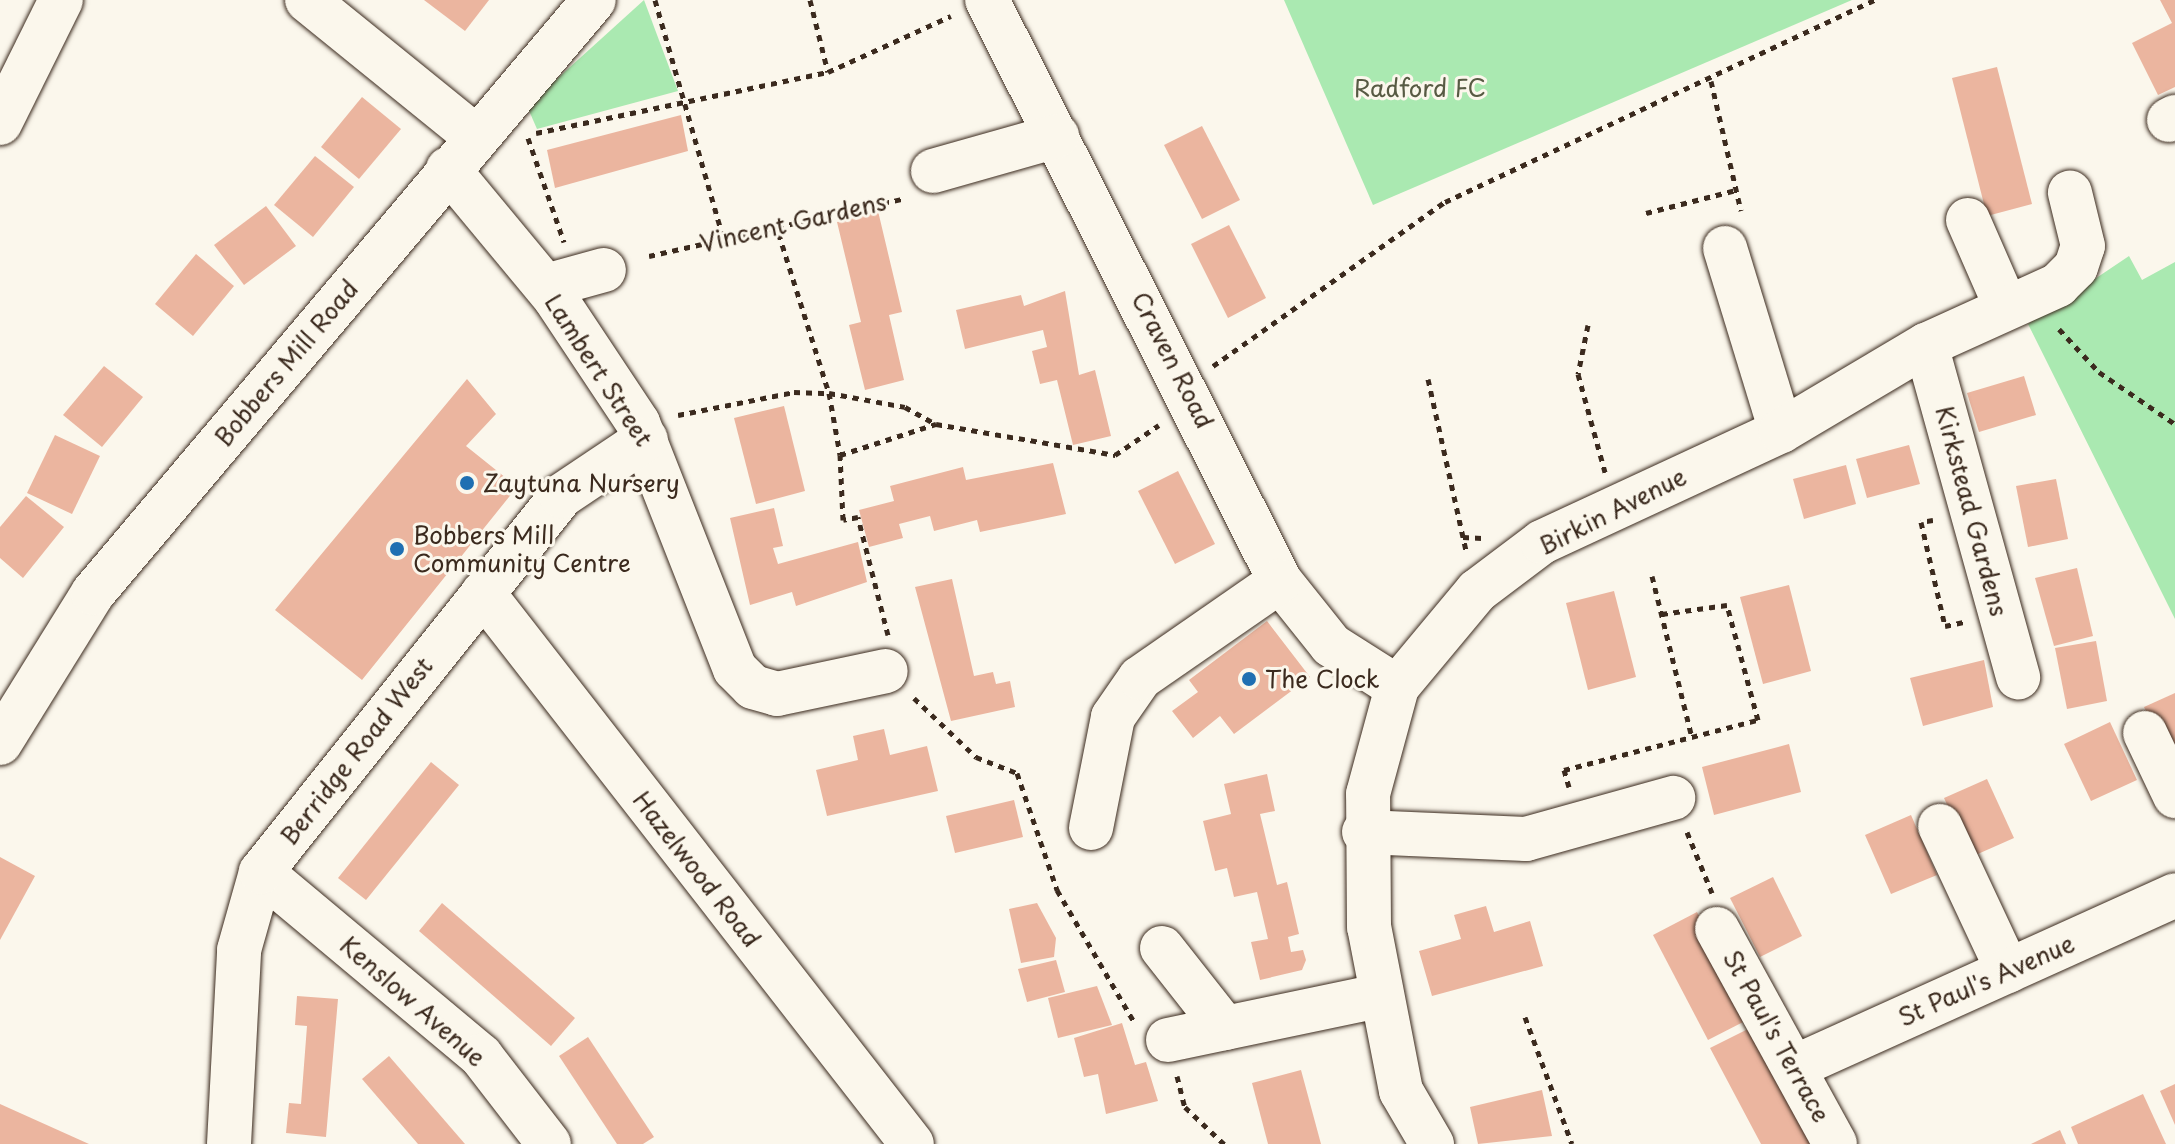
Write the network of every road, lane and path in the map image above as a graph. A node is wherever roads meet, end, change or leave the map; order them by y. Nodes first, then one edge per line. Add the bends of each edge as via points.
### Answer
1 (61, 0) edge
2 (307, 0) edge
3 (594, 0) edge
4 (655, 0) edge
5 (810, 0) edge
6 (1875, 0) edge
7 (972, 6) edge
8 (828, 72) junction
9 (1711, 81) junction
10 (512, 92) junction
11 (689, 104) junction
12 (0, 123) edge
13 (527, 135) junction
14 (1057, 136) junction
15 (461, 153) junction
16 (928, 182) joint
17 (1736, 190) junction
18 (2070, 193) dead end
19 (1646, 213) dead end
20 (1968, 220) dead end
21 (775, 222) junction
22 (723, 237) junction
23 (1725, 248) joint
24 (649, 256) dead end
25 (575, 278) junction
26 (2017, 302) junction
27 (1588, 325) dead end
28 (1926, 345) junction
29 (1428, 379) dead end
30 (1191, 392) junction
31 (829, 393) junction
32 (936, 424) junction
33 (2175, 424) edge
34 (642, 431) junction
35 (1781, 431) junction
36 (840, 455) junction
37 (1613, 505) junction
38 (1652, 576) dead end
39 (1280, 581) junction
40 (1477, 591) junction
41 (483, 593) junction
42 (1662, 614) junction
43 (894, 671) junction
44 (2018, 677) dead end
45 (1397, 687) junction
46 (2145, 733) dead end
47 (1692, 738) junction
48 (0, 743) edge
49 (2175, 796) edge
50 (1673, 798) joint
51 (1578, 824) junction
52 (1940, 826) dead end
53 (1091, 828) dead end
54 (1364, 832) junction
55 (261, 872) junction
56 (2175, 895) edge
57 (1717, 929) joint
58 (1162, 948) dead end
59 (2008, 971) junction
60 (1378, 996) junction
61 (1525, 1017) dead end
62 (1225, 1028) junction
63 (1168, 1040) junction
64 (1797, 1066) junction
65 (229, 1144) edge
66 (549, 1144) edge
67 (912, 1144) edge
68 (1224, 1144) edge
69 (1432, 1144) edge
70 (1572, 1144) edge
71 (1835, 1144) edge

1 - 12 street
2 - 15 street, Lambert Street
3 - 10 street, Bobbers Mill Road
4 - 11 path
5 - 8 path
6 - 9 path
7 - 8 path
7 - 14 street, Craven Road
8 - 11 path
9 - 17 path
9 - 30 path via 1445,202
10 - 13 path
10 - 15 street, Bobbers Mill Road
11 - 13 path
11 - 22 path
13 - 25 path
14 - 16 street
14 - 30 street, Craven Road
15 - 25 street, Lambert Street
15 - 48 street, Bobbers Mill Road via 93,593
16 - 21 path, Vincent Gardens
17 - 19 path
17 - 23 path via 1747,239
18 - 26 street, Birkin Avenue via 2083,246 2076,267
20 - 26 street
21 - 22 path, Vincent Gardens
21 - 31 path
22 - 24 path, Vincent Gardens
23 - 35 street
25 - 34 street, Lambert Street
26 - 28 street, Birkin Avenue
26 - 33 path via 2099,372
27 - 37 path via 1578,374
28 - 35 street, Birkin Avenue
28 - 44 street, Kirkstead Gardens
29 - 40 path
30 - 32 path via 1115,455
30 - 39 street, Craven Road
31 - 32 path via 905,407
31 - 34 path via 794,392
31 - 36 path
32 - 36 path
34 - 41 street, Berridge Road West via 561,496
34 - 43 street, Lambert Street via 708,615 735,669 753,687 777,694
35 - 37 street, Birkin Avenue
36 - 43 path via 843,520 858,517
37 - 40 street, Birkin Avenue via 1542,542
38 - 42 path
39 - 45 street, Craven Road via 1331,645
39 - 53 street via 1140,678 1113,717
40 - 45 street, Birkin Avenue
41 - 55 street, Berridge Road West
41 - 67 street, Hazelwood Road
42 - 47 path
42 - 47 path via 1727,605 1758,720
43 - 63 path via 976,757 1017,773 1057,890 1134,1023
45 - 54 street, Birkin Avenue via 1378,743
46 - 49 street
47 - 51 path via 1564,770
50 - 51 street
50 - 57 path via 1711,883
51 - 54 street via 1526,839
52 - 59 street
54 - 60 street, Birkin Avenue
55 - 65 street, Berridge Road West via 239,950
55 - 66 street, Kenslow Avenue via 481,1056
56 - 59 street, St Paul's Avenue
57 - 64 street, St Paul's Terrace
58 - 62 street
59 - 64 street, St Paul's Avenue
60 - 62 street
60 - 69 street, Birkin Avenue via 1401,1091
61 - 70 path
62 - 63 street
63 - 68 path via 1185,1107
64 - 71 street, St Paul's Terrace

